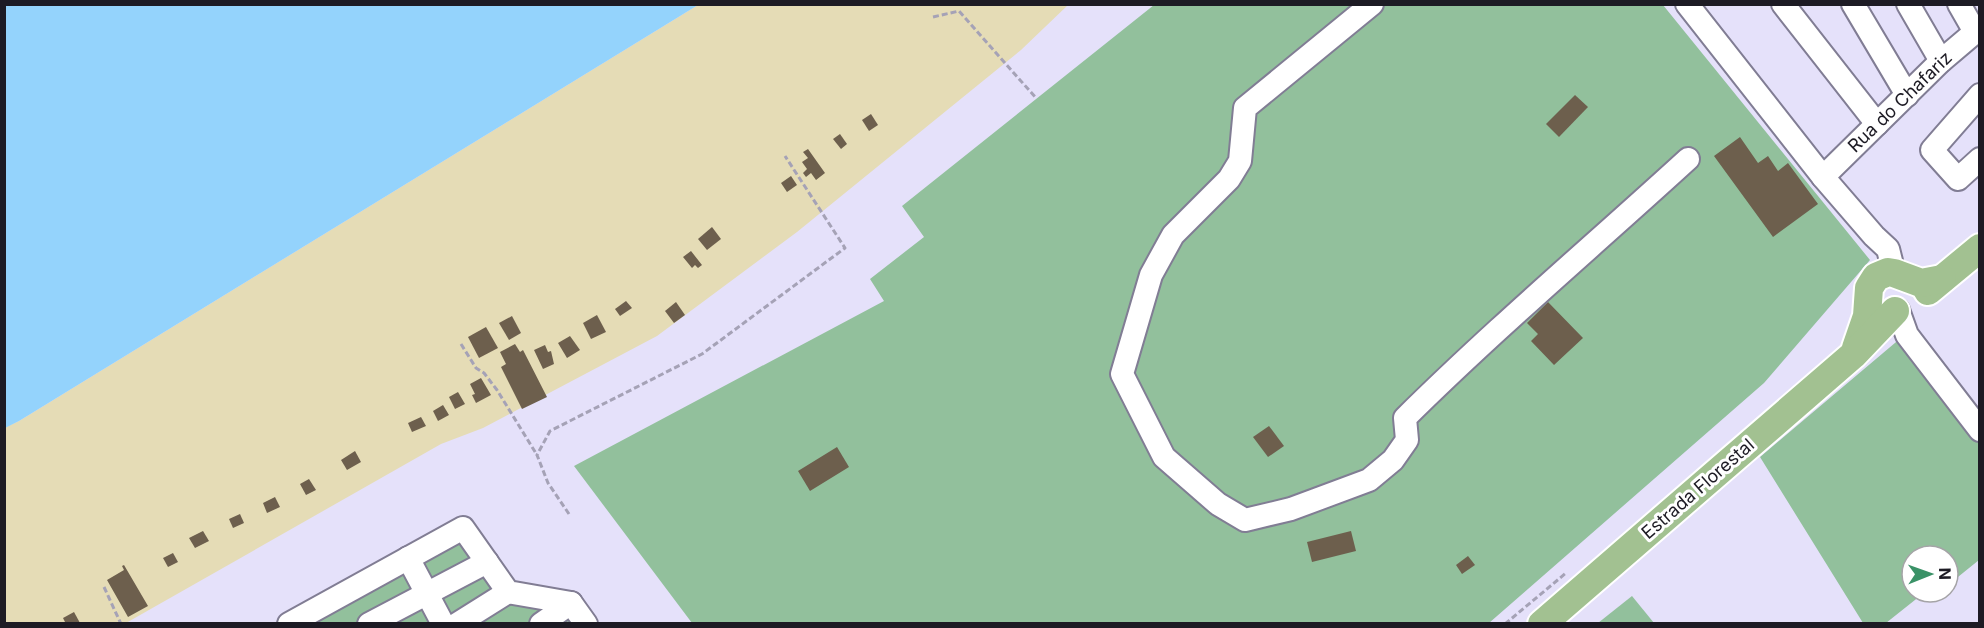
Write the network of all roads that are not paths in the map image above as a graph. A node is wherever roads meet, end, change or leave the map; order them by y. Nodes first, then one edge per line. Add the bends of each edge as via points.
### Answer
1 (1372, 4) edge
2 (1687, 4) edge
3 (1783, 4) edge
4 (1853, 4) edge
5 (1908, 4) edge
6 (1959, 4) edge
7 (1977, 30) edge
8 (1941, 61) junction
9 (1908, 95) junction
10 (1980, 95) edge
11 (1877, 124) junction
12 (1688, 159) dead end
13 (1980, 159) edge
14 (1823, 177) junction
15 (1980, 248) edge
16 (1942, 279) junction
17 (1884, 281) junction
18 (1898, 309) junction
19 (1853, 355) junction
20 (1980, 430) edge
21 (408, 558) junction
22 (487, 562) junction
23 (508, 592) junction
24 (426, 594) junction
25 (571, 603) junction
26 (325, 615) edge
27 (468, 621) edge
28 (289, 624) edge
29 (369, 624) edge
30 (442, 624) edge
31 (541, 624) edge
32 (586, 624) edge
33 (1542, 624) edge

1 - 12 street via 1245,108 1240,161 1229,179 1173,235 1151,275 1122,374 1164,457 1218,504 1245,520 1291,509 1369,480 1393,460 1407,440 1405,418
2 - 14 street
3 - 11 street
4 - 9 street
5 - 8 street
6 - 7 street
7 - 8 street, Rua do Chafariz
8 - 9 street, Rua do Chafariz
9 - 11 street, Rua do Chafariz
10 - 13 street via 1932,150 1958,179
11 - 14 street, Rua do Chafariz
14 - 17 street via 1888,249
15 - 16 main road, Estrada Florestal
16 - 17 main road via 1921,283
16 - 18 main road, Estrada Florestal
17 - 18 main road via 1876,307 1888,312
17 - 19 main road, Estrada Florestal
18 - 19 main road, Estrada Florestal
18 - 20 street via 1907,335
19 - 33 main road, Estrada Florestal
21 - 22 street via 463,528
21 - 24 street
21 - 26 street
22 - 23 street
22 - 24 street
23 - 25 street
23 - 27 street
24 - 29 street
24 - 30 street
25 - 31 street
25 - 32 street
26 - 28 street

